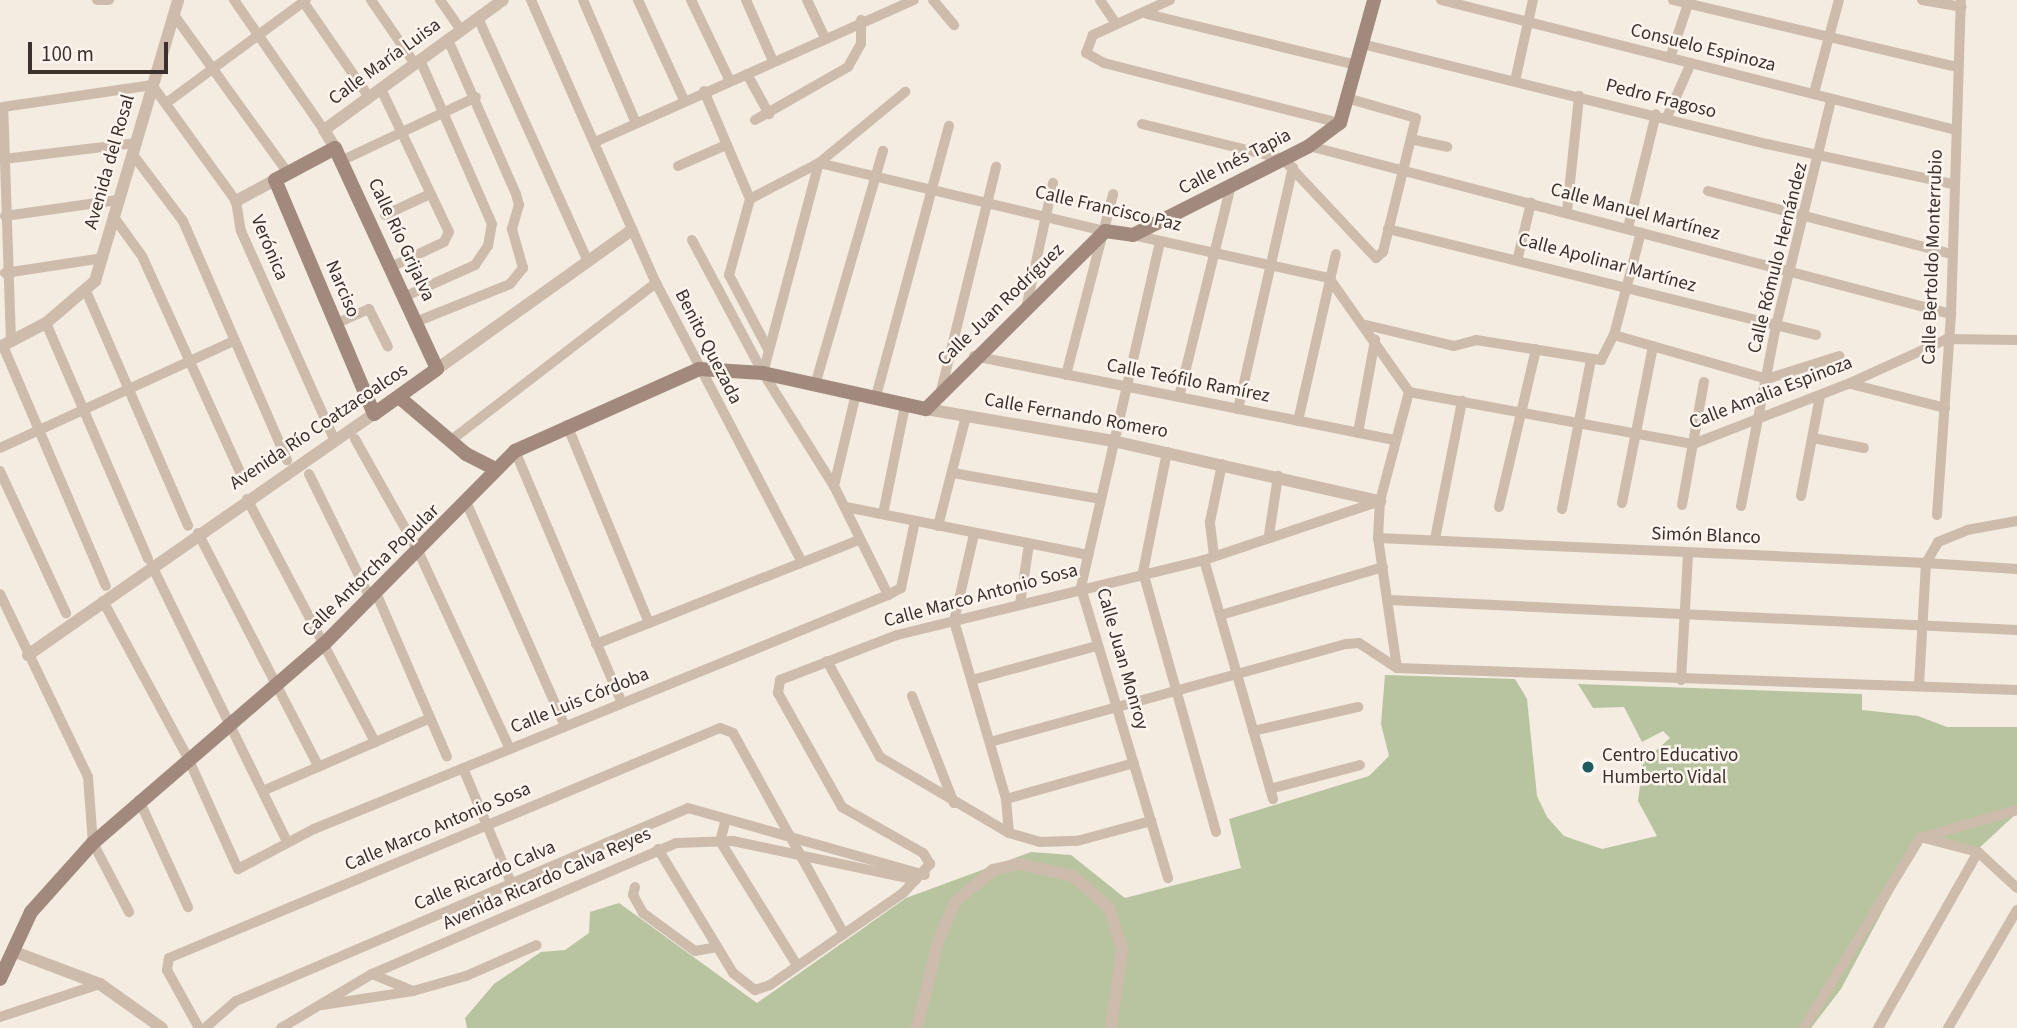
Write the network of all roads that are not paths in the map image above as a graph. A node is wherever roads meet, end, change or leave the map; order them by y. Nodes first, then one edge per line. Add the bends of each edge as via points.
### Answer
1 (97, 0) edge
2 (109, 0) edge
3 (178, 0) edge
4 (234, 0) edge
5 (371, 0) edge
6 (440, 0) edge
7 (503, 0) edge
8 (531, 0) edge
9 (583, 0) edge
10 (638, 0) edge
11 (691, 0) edge
12 (746, 0) edge
13 (807, 0) edge
14 (914, 0) edge
15 (933, 0) edge
16 (1100, 0) edge
17 (1170, 0) edge
18 (1374, 0) edge
19 (1441, 0) edge
20 (1533, 0) edge
21 (1673, 0) edge
22 (1839, 0) edge
23 (1923, 0) edge
24 (304, 1) edge
25 (1689, 2) edge
26 (1961, 3) edge
27 (1147, 14) junction
28 (174, 15) junction
29 (478, 18) junction
30 (861, 20) junction
31 (1528, 22) junction
32 (1116, 24) junction
33 (954, 25) dead end
34 (461, 30) junction
35 (258, 35) junction
36 (825, 38) junction
37 (1826, 38) junction
38 (448, 40) junction
39 (1362, 44) junction
40 (1670, 58) junction
41 (773, 61) junction
42 (417, 62) junction
43 (1691, 63) junction
44 (1357, 65) junction
45 (1956, 67) junction
46 (213, 69) junction
47 (747, 74) junction
48 (730, 81) junction
49 (1515, 81) junction
50 (152, 85) junction
51 (381, 89) junction
52 (704, 91) junction
53 (905, 92) dead end
54 (1814, 93) junction
55 (1579, 96) junction
56 (369, 97) junction
57 (476, 97) junction
58 (684, 100) junction
59 (1831, 100) junction
60 (169, 101) junction
61 (1345, 112) junction
62 (444, 113) junction
63 (769, 114) junction
64 (1656, 114) junction
65 (1667, 117) junction
66 (755, 120) dead end
67 (635, 121) junction
68 (1142, 124) dead end
69 (949, 126) dead end
70 (324, 130) junction
71 (1956, 130) junction
72 (401, 134) junction
73 (1415, 139) junction
74 (596, 142) junction
75 (726, 145) junction
76 (1309, 146) junction
77 (1447, 147) dead end
78 (135, 149) junction
79 (883, 151) dead end
80 (339, 154) junction
81 (1820, 157) junction
82 (4, 159) junction
83 (819, 163) junction
84 (1288, 163) junction
85 (678, 166) dead end
86 (996, 167) dead end
87 (288, 173) junction
88 (1403, 175) junction
89 (877, 178) junction
90 (275, 180) junction
91 (1053, 183) dead end
92 (1952, 184) junction
93 (1231, 186) junction
94 (934, 189) junction
95 (1708, 191) dead end
96 (430, 194) junction
97 (1113, 194) dead end
98 (750, 199) junction
99 (118, 200) junction
100 (236, 201) junction
101 (989, 201) junction
102 (1531, 203) junction
103 (1567, 211) junction
104 (385, 215) dead end
105 (1045, 215) junction
106 (5, 216) junction
107 (113, 216) junction
108 (1803, 218) junction
109 (1628, 228) junction
110 (1388, 229) junction
111 (632, 230) junction
112 (1105, 231) junction
113 (1641, 232) junction
114 (1133, 235) junction
115 (692, 240) dead end
116 (1160, 242) junction
117 (1214, 253) junction
118 (1336, 254) dead end
119 (1951, 254) junction
120 (1518, 257) junction
121 (103, 258) junction
122 (588, 262) junction
123 (1273, 265) junction
124 (391, 267) junction
125 (1790, 270) junction
126 (5, 273) junction
127 (1329, 278) junction
128 (656, 283) junction
129 (1629, 287) junction
130 (86, 290) junction
131 (406, 296) junction
132 (1026, 309) junction
133 (1951, 314) junction
134 (418, 321) junction
135 (46, 323) junction
136 (335, 324) junction
137 (1366, 325) junction
138 (1776, 326) junction
139 (1614, 335) junction
140 (1816, 335) dead end
141 (1947, 339) junction
142 (1375, 340) junction
143 (2017, 340) edge
144 (234, 341) junction
145 (5, 345) edge
146 (1653, 346) junction
147 (388, 347) dead end
148 (768, 349) junction
149 (1536, 349) junction
150 (974, 356) junction
151 (1839, 356) dead end
152 (1591, 359) junction
153 (191, 361) junction
154 (437, 369) junction
155 (699, 369) junction
156 (763, 373) junction
157 (1066, 375) junction
158 (1767, 379) junction
159 (1704, 382) dead end
160 (1850, 383) junction
161 (815, 385) junction
162 (1125, 386) junction
163 (127, 391) junction
164 (941, 391) junction
165 (1409, 392) junction
166 (856, 394) junction
167 (1820, 396) junction
168 (1179, 397) junction
169 (400, 398) junction
170 (875, 400) junction
171 (1462, 401) junction
172 (905, 406) junction
173 (1945, 408) junction
174 (926, 409) junction
175 (1238, 409) junction
176 (1520, 410) junction
177 (83, 412) junction
178 (374, 414) junction
179 (966, 416) junction
180 (1298, 421) junction
181 (1759, 421) junction
182 (1582, 422) junction
183 (567, 425) junction
184 (1358, 432) junction
185 (1635, 432) junction
186 (38, 433) junction
187 (1813, 438) junction
188 (334, 439) junction
189 (355, 439) dead end
190 (1396, 440) junction
191 (450, 441) junction
192 (1113, 441) junction
193 (1693, 444) junction
194 (0, 448) edge
195 (1864, 448) dead end
196 (515, 451) junction
197 (1167, 452) junction
198 (287, 460) dead end
199 (1222, 464) junction
200 (495, 469) junction
201 (0, 471) edge
202 (953, 472) junction
203 (309, 474) dead end
204 (1278, 476) junction
205 (244, 481) dead end
206 (834, 486) junction
207 (1801, 496) dead end
208 (247, 499) junction
209 (1100, 499) junction
210 (1380, 501) junction
211 (1622, 503) dead end
212 (467, 504) junction
213 (1682, 505) dead end
214 (1741, 506) dead end
215 (846, 507) junction
216 (1499, 507) dead end
217 (1562, 509) dead end
218 (883, 514) junction
219 (1937, 516) dead end
220 (915, 521) junction
221 (2017, 521) edge
222 (938, 526) junction
223 (193, 529) junction
224 (974, 534) junction
225 (1269, 535) junction
226 (1378, 538) junction
227 (1435, 539) junction
228 (859, 540) junction
229 (1029, 544) junction
230 (419, 554) junction
231 (1088, 555) junction
232 (1688, 555) junction
233 (1209, 558) junction
234 (802, 562) junction
235 (1926, 562) junction
236 (150, 563) junction
237 (1383, 567) junction
238 (2017, 569) edge
239 (1143, 572) junction
240 (106, 586) dead end
241 (1081, 588) junction
242 (0, 594) edge
243 (888, 595) junction
244 (374, 597) junction
245 (1390, 600) junction
246 (103, 601) junction
247 (1020, 604) junction
248 (66, 613) dead end
249 (1220, 615) junction
250 (1684, 616) junction
251 (954, 621) junction
252 (649, 623) junction
253 (1922, 623) junction
254 (2017, 630) edge
255 (325, 643) junction
256 (596, 645) junction
257 (1096, 646) junction
258 (28, 655) junction
259 (827, 661) junction
260 (1397, 668) junction
261 (1236, 672) junction
262 (972, 680) junction
263 (1681, 680) junction
264 (279, 685) junction
265 (1919, 685) junction
266 (1172, 688) junction
267 (2017, 690) edge
268 (912, 696) dead end
269 (622, 703) junction
270 (1115, 705) junction
271 (1358, 707) dead end
272 (428, 719) junction
273 (232, 722) junction
274 (565, 726) junction
275 (1253, 731) junction
276 (990, 742) junction
277 (375, 743) junction
278 (510, 749) junction
279 (447, 757) dead end
280 (188, 758) junction
281 (1134, 763) junction
282 (1360, 765) dead end
283 (319, 767) junction
284 (463, 768) junction
285 (265, 790) junction
286 (1006, 799) junction
287 (139, 800) junction
288 (954, 803) junction
289 (2017, 810) edge
290 (726, 819) junction
291 (1151, 821) junction
292 (485, 826) junction
293 (1216, 832) dead end
294 (1009, 833) junction
295 (790, 837) junction
296 (1920, 838) junction
297 (720, 841) junction
298 (287, 842) junction
299 (93, 843) junction
300 (658, 849) junction
301 (1978, 852) junction
302 (797, 855) junction
303 (921, 878) junction
304 (1168, 878) dead end
305 (511, 883) junction
306 (635, 887) dead end
307 (2017, 888) edge
308 (188, 907) dead end
309 (2017, 910) edge
310 (129, 912) dead end
311 (843, 932) junction
312 (537, 945) dead end
313 (717, 947) junction
314 (15, 952) junction
315 (797, 965) junction
316 (372, 974) junction
317 (0, 979) edge
318 (100, 984) junction
319 (413, 991) junction
320 (322, 1005) junction
321 (0, 1017) edge
322 (162, 1028) edge
323 (199, 1028) edge
324 (205, 1028) edge
325 (281, 1028) edge
326 (917, 1028) edge
327 (1111, 1028) edge
328 (1804, 1028) edge
329 (1878, 1028) edge
330 (1948, 1028) edge

1 - 2 street
3 - 28 street, Avenida del Rosal
4 - 35 street
5 - 42 street
6 - 34 street
7 - 29 street, Calle María Luisa
8 - 74 street, Benito Quezada
9 - 67 street
10 - 58 street
11 - 48 street
12 - 41 street
13 - 36 street
14 - 30 street
15 - 33 street
16 - 32 street
17 - 27 street
18 - 39 main road
19 - 31 street, Consuelo Espinoza
20 - 31 street
21 - 25 street
22 - 37 street
23 - 26 street
24 - 35 street
24 - 56 street
25 - 37 street
25 - 40 street
26 - 45 street, Calle Bertoldo Monterrubio
27 - 32 street
27 - 44 street
28 - 46 street
28 - 50 street, Avenida del Rosal
29 - 34 street, Calle María Luisa
29 - 122 street
30 - 36 street
30 - 63 street via 861,44 848,67
31 - 40 street, Consuelo Espinoza
31 - 49 street
32 - 61 street via 1093,35 1084,47 1104,63
34 - 38 street, Calle María Luisa
35 - 46 street
35 - 70 street
36 - 41 street
37 - 45 street
37 - 54 street
38 - 42 street, Calle María Luisa
38 - 57 street
39 - 44 main road
39 - 49 street, Pedro Fragoso
40 - 43 street, Consuelo Espinoza
41 - 47 street
42 - 51 street, Calle María Luisa
42 - 62 street
43 - 54 street, Consuelo Espinoza
43 - 65 street
44 - 61 main road
45 - 71 street, Calle Bertoldo Monterrubio
46 - 60 street
46 - 87 street
47 - 48 street
47 - 63 street
48 - 52 street
49 - 55 street, Pedro Fragoso
50 - 60 street, Verónica
50 - 78 street, Avenida del Rosal
50 - 82 street via 3,107
51 - 56 street, Calle María Luisa
51 - 72 street
52 - 58 street
52 - 75 street
53 - 83 street
54 - 59 street, Consuelo Espinoza
55 - 64 street, Pedro Fragoso
55 - 103 street
56 - 70 street, Calle María Luisa
57 - 62 street
57 - 134 street via 519,205 512,229 523,268 510,284
58 - 67 street
59 - 71 street, Consuelo Espinoza
59 - 81 street, Calle Rómulo Hernández
60 - 100 street, Verónica
61 - 73 street via 1416,118
61 - 76 main road, Calle Inés Tapia
62 - 72 street
62 - 131 street via 492,224 488,246 475,265
63 - 66 street
64 - 65 street, Pedro Fragoso
64 - 109 street
65 - 81 street, Pedro Fragoso
67 - 74 street
68 - 84 street
69 - 94 street
70 - 80 street, Calle Río Grijalva
71 - 92 street, Calle Bertoldo Monterrubio
72 - 80 street
72 - 96 street
73 - 77 street
73 - 88 street
74 - 111 street, Benito Quezada
75 - 85 street
75 - 98 street
76 - 84 main road, Calle Inés Tapia
76 - 88 street, Calle Manuel Martínez
78 - 82 street
78 - 99 street, Avenida del Rosal
78 - 144 street via 183,221
79 - 89 street
80 - 87 main road
80 - 124 main road, Calle Río Grijalva
81 - 92 street, Pedro Fragoso
81 - 108 street, Calle Rómulo Hernández
82 - 106 street
83 - 89 street, Calle Francisco Paz
83 - 98 street
83 - 148 street
84 - 93 main road, Calle Inés Tapia
84 - 110 street via 1372,257 1381,256
84 - 123 street
86 - 101 street
87 - 90 main road
88 - 102 street, Calle Manuel Martínez
88 - 110 street
89 - 94 street, Calle Francisco Paz
89 - 161 street
90 - 100 street
90 - 136 main road, Narciso
91 - 105 street
92 - 119 street, Calle Bertoldo Monterrubio
93 - 114 main road, Calle Inés Tapia
93 - 117 street
94 - 101 street, Calle Francisco Paz
94 - 170 street
95 - 108 street
96 - 104 street
96 - 124 street via 450,239
97 - 112 street
98 - 148 street via 729,275
99 - 106 street
99 - 107 street, Avenida del Rosal
100 - 188 street, Verónica via 241,232
101 - 105 street, Calle Francisco Paz
101 - 164 street
102 - 103 street, Calle Manuel Martínez
102 - 120 street
103 - 109 street, Calle Manuel Martínez
105 - 112 street, Calle Francisco Paz
105 - 132 street
106 - 126 street
107 - 121 street, Avenida del Rosal
107 - 153 street via 142,256
108 - 119 street
108 - 125 street, Calle Rómulo Hernández
109 - 113 street, Calle Manuel Martínez
110 - 120 street, Calle Apolinar Martínez
111 - 122 street, Avenida Río Coatzacoalcos
111 - 128 street, Benito Quezada
112 - 114 main road, Calle Francisco Paz
112 - 132 main road, Calle Juan Rodríguez
112 - 157 street
113 - 125 street, Calle Manuel Martínez
113 - 129 street
114 - 116 street, Calle Francisco Paz
115 - 156 street
116 - 117 street, Calle Francisco Paz
116 - 162 street, Calle Juan Monroy
117 - 123 street, Calle Francisco Paz
117 - 168 street
118 - 127 street
119 - 133 street, Calle Bertoldo Monterrubio
120 - 129 street, Calle Apolinar Martínez
121 - 126 street
121 - 130 street, Avenida del Rosal
122 - 154 street, Avenida Río Coatzacoalcos
123 - 127 street, Calle Francisco Paz
123 - 175 street
124 - 131 main road, Calle Río Grijalva
125 - 133 street, Calle Manuel Martínez
125 - 138 street, Calle Rómulo Hernández
126 - 145 street
127 - 137 street
127 - 180 street
128 - 155 street, Benito Quezada
128 - 191 street
129 - 138 street, Calle Apolinar Martínez
129 - 139 street
130 - 135 street
130 - 163 street
131 - 134 main road, Calle Río Grijalva
132 - 150 main road, Calle Juan Rodríguez
133 - 141 street, Calle Bertoldo Monterrubio
134 - 154 main road, Calle Río Grijalva
135 - 145 street
135 - 177 street
136 - 147 street via 369,309
136 - 178 main road, Narciso
137 - 142 street
137 - 149 street via 1454,346 1476,340
138 - 140 street, Calle Apolinar Martínez
138 - 158 street, Calle Rómulo Hernández
139 - 146 street
139 - 152 street via 1608,355
141 - 143 street, Calle Amalia Espinoza
141 - 160 street, Calle Amalia Espinoza
141 - 173 street, Calle Bertoldo Monterrubio
142 - 165 street
142 - 184 street
144 - 153 street
144 - 198 street
145 - 186 street
146 - 158 street
146 - 185 street
148 - 156 street
149 - 152 street
149 - 176 street
150 - 157 street, Calle Teófilo Ramírez
150 - 164 main road, Calle Juan Rodríguez
151 - 158 street
152 - 182 street
153 - 163 street
153 - 205 street
154 - 169 main road, Avenida Río Coatzacoalcos
155 - 156 main road, Calle Fernando Romero
155 - 183 main road, Calle Antorcha Popular
155 - 234 street, Benito Quezada
156 - 161 main road, Calle Fernando Romero
156 - 206 street
157 - 162 street, Calle Teófilo Ramírez
158 - 181 street, Calle Rómulo Hernández
159 - 193 street
160 - 167 street, Calle Amalia Espinoza
160 - 173 street
161 - 166 main road, Calle Fernando Romero
162 - 168 street, Calle Teófilo Ramírez
162 - 192 street, Calle Juan Monroy
163 - 177 street
163 - 223 street
164 - 174 main road, Calle Juan Rodríguez
165 - 171 street, Calle Amalia Espinoza
165 - 190 street
166 - 170 main road, Calle Fernando Romero
166 - 206 street
167 - 181 street, Calle Amalia Espinoza
167 - 187 street
168 - 175 street, Calle Teófilo Ramírez
169 - 178 main road, Avenida Río Coatzacoalcos
169 - 191 main road
170 - 172 main road, Calle Fernando Romero
171 - 176 street, Calle Amalia Espinoza
171 - 227 street
172 - 174 main road, Calle Fernando Romero
172 - 218 street
173 - 219 street, Calle Bertoldo Monterrubio
174 - 179 street, Calle Fernando Romero
175 - 180 street, Calle Teófilo Ramírez
176 - 182 street, Calle Amalia Espinoza
176 - 216 street
177 - 186 street
177 - 236 street
178 - 188 street, Avenida Río Coatzacoalcos
179 - 192 street, Calle Fernando Romero
179 - 202 street
180 - 184 street, Calle Teófilo Ramírez
181 - 193 street, Calle Amalia Espinoza
181 - 214 street, Calle Rómulo Hernández
182 - 185 street, Calle Amalia Espinoza
182 - 217 street
183 - 196 main road, Calle Antorcha Popular
183 - 252 street
184 - 190 street, Calle Teófilo Ramírez
185 - 193 street, Calle Amalia Espinoza
185 - 211 street
186 - 194 street
186 - 240 street
187 - 195 street
187 - 207 street
188 - 208 street, Avenida Río Coatzacoalcos
189 - 230 street
190 - 210 street
191 - 200 main road
192 - 197 street, Calle Fernando Romero
192 - 209 street, Calle Juan Monroy
193 - 213 street
196 - 200 main road, Calle Antorcha Popular
196 - 256 street
197 - 199 street, Calle Fernando Romero
197 - 239 street
199 - 204 street, Calle Fernando Romero
199 - 233 street via 1210,522
200 - 212 main road, Calle Antorcha Popular
201 - 248 street
202 - 209 street
202 - 222 street
203 - 244 street
204 - 210 street, Calle Fernando Romero
204 - 225 street
206 - 215 street
208 - 223 street, Avenida Río Coatzacoalcos
208 - 255 street
209 - 231 street, Calle Juan Monroy
210 - 225 street
210 - 226 street
212 - 230 main road, Calle Antorcha Popular
212 - 274 street
215 - 218 street
215 - 228 street
218 - 220 street
220 - 222 street
220 - 243 street via 901,588
221 - 235 street via 1968,530 1938,542
222 - 224 street
223 - 236 street, Avenida Río Coatzacoalcos
223 - 264 street
224 - 229 street
224 - 251 street
225 - 233 street
226 - 227 street, Simón Blanco
226 - 237 street
227 - 232 street, Simón Blanco
228 - 234 street
228 - 243 street
229 - 231 street
229 - 247 street
230 - 244 main road, Calle Antorcha Popular
230 - 278 street
231 - 241 street, Calle Juan Monroy
232 - 235 street, Simón Blanco
232 - 250 street
233 - 239 street, Calle Marco Antonio Sosa
233 - 249 street
234 - 252 street
235 - 238 street, Simón Blanco
235 - 253 street
236 - 246 street, Avenida Río Coatzacoalcos
236 - 273 street
237 - 245 street
237 - 249 street
239 - 241 street, Calle Marco Antonio Sosa
239 - 266 street
241 - 247 street, Calle Marco Antonio Sosa
241 - 257 street, Calle Juan Monroy
242 - 258 street
243 - 269 street, Calle Luis Córdoba
244 - 255 main road, Calle Antorcha Popular
244 - 272 street
245 - 250 street
245 - 260 street
246 - 258 street, Avenida Río Coatzacoalcos
246 - 280 street
247 - 251 street, Calle Marco Antonio Sosa
249 - 261 street
250 - 253 street
250 - 263 street
251 - 259 street, Calle Marco Antonio Sosa
251 - 262 street
252 - 256 street
253 - 254 street
253 - 265 street
255 - 264 main road, Calle Antorcha Popular
255 - 277 street
256 - 269 street
257 - 262 street
257 - 270 street, Calle Juan Monroy
258 - 299 street via 88,777 87,825
259 - 288 street via 880,757
259 - 303 street, Calle Marco Antonio Sosa via 780,680 777,689 842,807 923,853 930,864
260 - 261 street via 1359,643
260 - 263 street
261 - 266 street
261 - 275 street
262 - 276 street
263 - 265 street
264 - 273 main road, Calle Antorcha Popular
264 - 283 street
265 - 267 street
266 - 270 street
266 - 293 street
268 - 288 street
269 - 274 street, Calle Luis Córdoba
270 - 276 street
270 - 281 street, Calle Juan Monroy
271 - 275 street
272 - 277 street
272 - 279 street
273 - 280 main road, Calle Antorcha Popular
273 - 285 street
274 - 278 street, Calle Luis Córdoba
275 - 282 street via 1272,794
276 - 286 street
277 - 283 street
278 - 284 street, Calle Luis Córdoba
280 - 287 main road, Calle Antorcha Popular
280 - 298 street, Calle Luis Córdoba via 238,869
281 - 286 street
281 - 291 street, Calle Juan Monroy
283 - 285 street
284 - 292 street
284 - 298 street, Calle Luis Córdoba
285 - 298 street
286 - 294 street
287 - 299 main road, Calle Antorcha Popular
287 - 308 street
288 - 294 street
289 - 296 street
290 - 295 street, Calle Ricardo Calva
290 - 297 street
290 - 305 street, Calle Ricardo Calva via 688,808
291 - 294 street via 1077,841 1040,842
291 - 304 street, Calle Juan Monroy
292 - 295 street, Calle Marco Antonio Sosa via 728,728
292 - 305 street
292 - 323 street, Calle Marco Antonio Sosa via 165,962
295 - 302 street
295 - 303 street, Calle Ricardo Calva
296 - 301 street
296 - 328 street
297 - 300 street, Avenida Ricardo Calva Reyes
297 - 302 street, Avenida Ricardo Calva Reyes
297 - 315 street
299 - 310 street
299 - 314 main road, Calle Antorcha Popular via 31,912
300 - 313 street
300 - 316 street, Avenida Ricardo Calva Reyes
301 - 307 street
301 - 329 street
302 - 303 street, Avenida Ricardo Calva Reyes
302 - 311 street
303 - 311 street
305 - 324 street, Calle Ricardo Calva via 236,1001
306 - 313 street via 633,895 643,913 695,951
309 - 330 street
311 - 315 street
312 - 319 street via 466,976
313 - 315 street via 733,973 755,990
314 - 317 main road, Calle Antorcha Popular
314 - 318 street
316 - 319 street
316 - 320 street, Avenida Ricardo Calva Reyes
318 - 321 street
318 - 322 street
319 - 320 street
320 - 325 street, Avenida Ricardo Calva Reyes
326 - 327 street via 938,942 955,902 993,870 1020,864 1073,876 1109,908 1122,949

